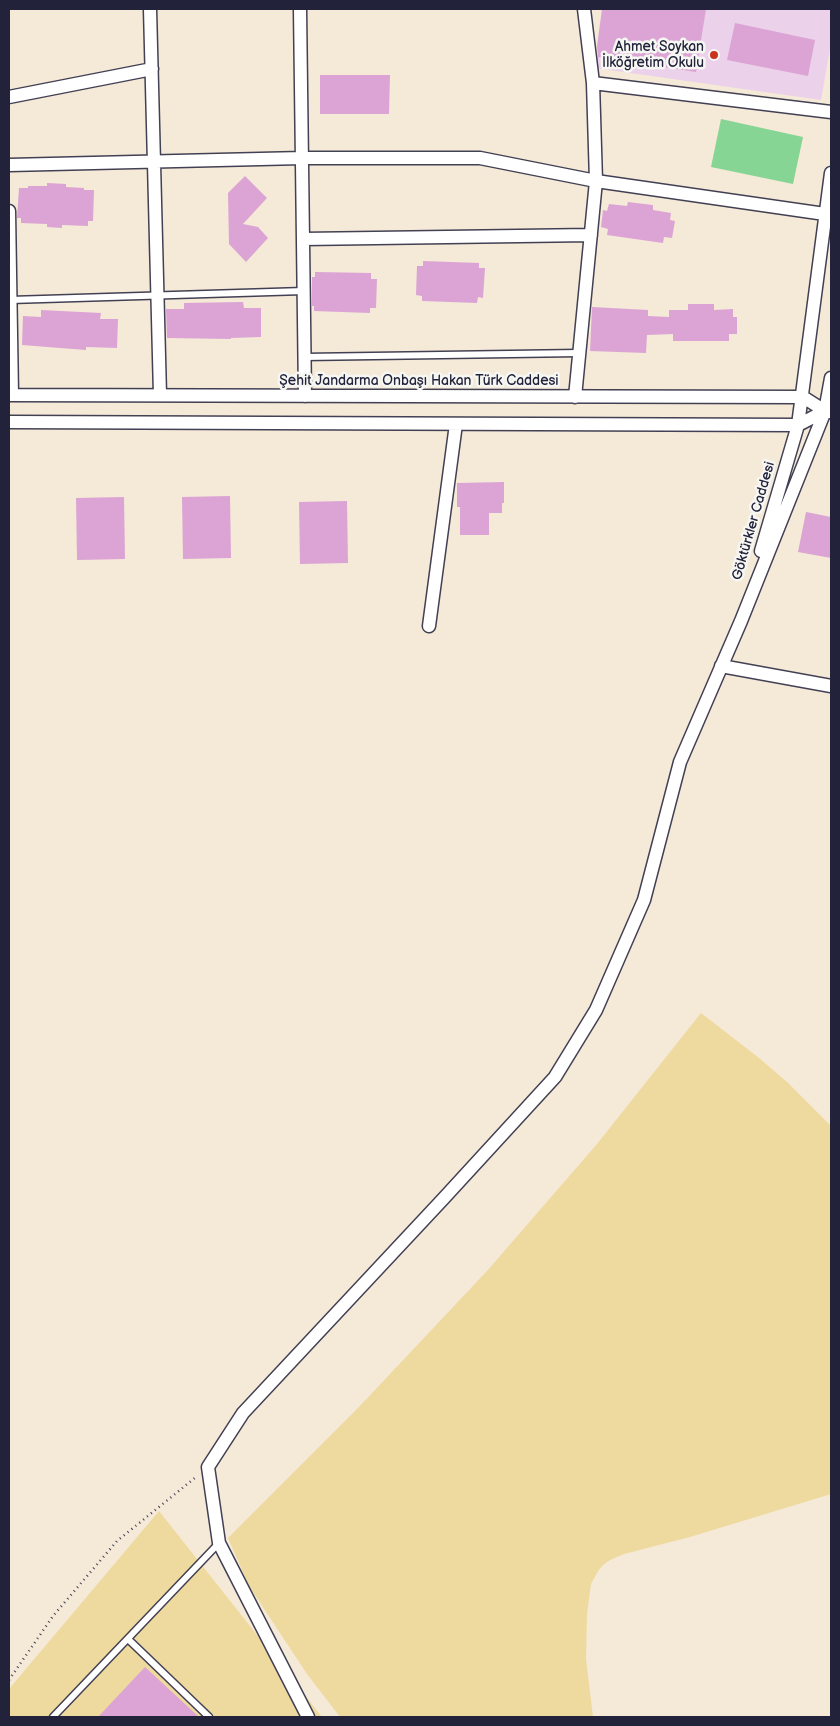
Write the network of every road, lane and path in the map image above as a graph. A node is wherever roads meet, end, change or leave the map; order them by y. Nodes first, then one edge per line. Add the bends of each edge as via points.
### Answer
1 (150, 9) edge
2 (300, 9) edge
3 (584, 9) edge
4 (152, 69) junction
5 (593, 83) junction
6 (9, 97) edge
7 (831, 112) edge
8 (302, 158) junction
9 (154, 161) junction
10 (9, 164) edge
11 (831, 173) edge
12 (596, 181) junction
13 (9, 211) edge
14 (825, 214) junction
15 (590, 235) junction
16 (303, 239) junction
17 (9, 276) edge
18 (304, 291) junction
19 (158, 296) junction
20 (10, 300) junction
21 (579, 353) junction
22 (304, 357) junction
23 (831, 378) edge
24 (10, 395) edge
25 (160, 396) junction
26 (305, 396) junction
27 (575, 397) junction
28 (803, 398) junction
29 (828, 412) edge
30 (9, 422) edge
31 (456, 424) junction
32 (798, 425) junction
33 (741, 621) junction
34 (429, 626) dead end
35 (721, 666) junction
36 (831, 686) edge
37 (208, 1468) junction
38 (219, 1542) junction
39 (128, 1639) junction
40 (9, 1680) edge
41 (53, 1717) edge
42 (209, 1717) edge
43 (308, 1717) edge

1 - 4 street
2 - 8 street
3 - 5 street
4 - 6 street
4 - 9 street
5 - 7 street
5 - 12 street
8 - 9 street
8 - 12 street via 480,158
8 - 16 street
9 - 10 street
9 - 19 street
11 - 14 street, Göktürkler Caddesi
12 - 14 street
12 - 15 street
13 - 17 street
14 - 28 street, Göktürkler Caddesi
15 - 16 street
15 - 21 street
16 - 18 street
17 - 20 street
18 - 19 lane
18 - 22 street
19 - 20 lane
19 - 25 street
20 - 24 street
21 - 22 lane
21 - 27 street
22 - 26 street
23 - 29 street, Göktürkler Caddesi
24 - 25 street, Şehit Jandarma Onbaşı Hakan Türk Caddesi
25 - 26 street, Şehit Jandarma Onbaşı Hakan Türk Caddesi
26 - 27 street, Şehit Jandarma Onbaşı Hakan Türk Caddesi
27 - 28 street, Şehit Jandarma Onbaşı Hakan Türk Caddesi
28 - 29 street
28 - 32 street, Göktürkler Caddesi
29 - 32 street
29 - 33 street, Göktürkler Caddesi
30 - 31 street
31 - 32 street
31 - 34 street
32 - 33 street, Göktürkler Caddesi
33 - 35 street
35 - 36 street
35 - 37 street via 680,762 644,900 596,1010 555,1077 243,1413
37 - 38 street
37 - 40 path via 117,1541 53,1616
38 - 39 lane
38 - 43 street
39 - 41 lane
39 - 42 lane

